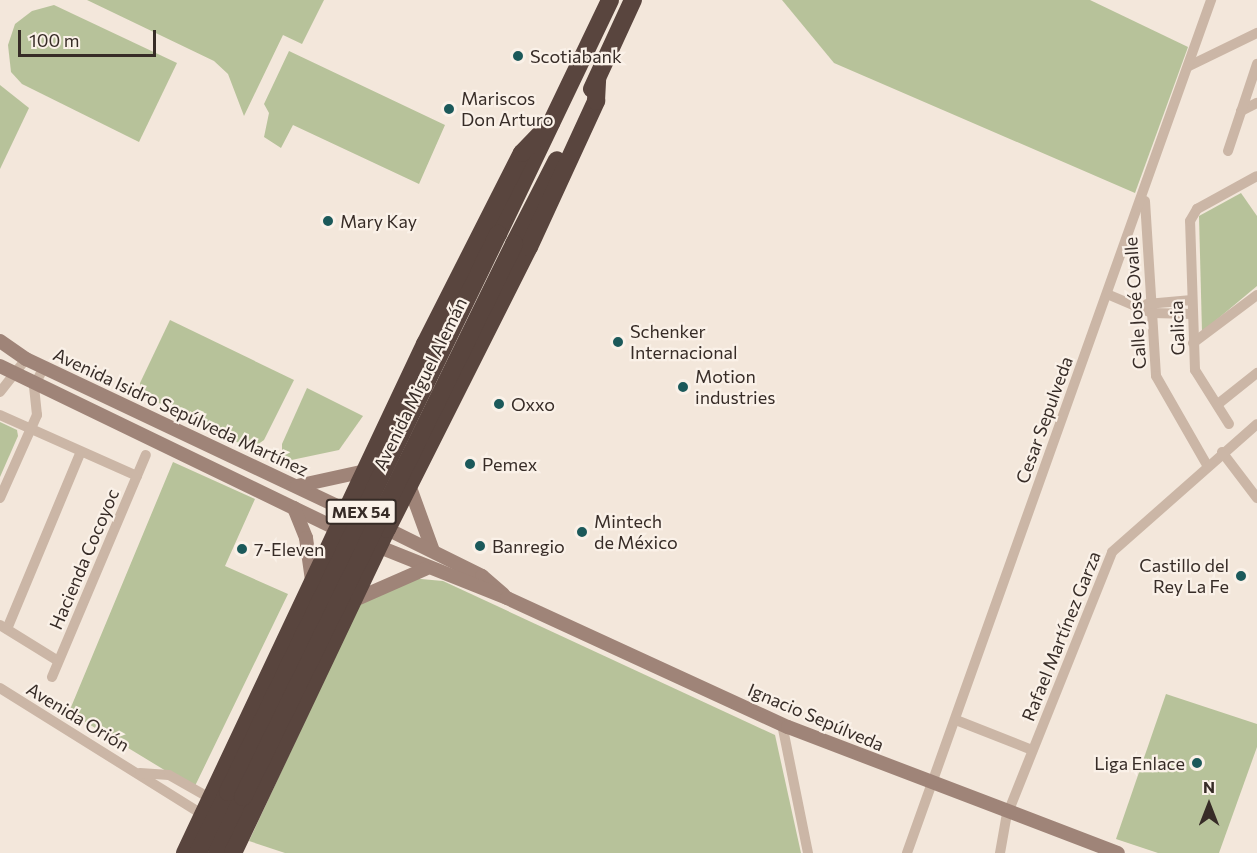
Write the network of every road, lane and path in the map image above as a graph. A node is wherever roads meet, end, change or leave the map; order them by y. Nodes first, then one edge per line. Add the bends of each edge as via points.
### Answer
1 (610, 0) edge
2 (633, 0) edge
3 (1211, 0) edge
4 (1257, 33) edge
5 (1257, 64) edge
6 (1190, 66) junction
7 (597, 79) junction
8 (1257, 103) edge
9 (1241, 111) junction
10 (551, 123) junction
11 (1228, 151) dead end
12 (1257, 176) edge
13 (1145, 197) junction
14 (1107, 294) junction
15 (1257, 295) edge
16 (1192, 300) junction
17 (1152, 308) junction
18 (1193, 314) junction
19 (0, 341) edge
20 (1194, 343) junction
21 (26, 359) junction
22 (0, 366) edge
23 (44, 367) junction
24 (1257, 373) edge
25 (16, 377) junction
26 (34, 386) junction
27 (0, 392) edge
28 (1218, 404) junction
29 (0, 415) edge
30 (1229, 424) dead end
31 (1257, 424) edge
32 (28, 429) junction
33 (378, 447) junction
34 (1222, 453) junction
35 (80, 454) junction
36 (146, 455) dead end
37 (1207, 465) junction
38 (418, 468) junction
39 (365, 471) junction
40 (137, 476) junction
41 (409, 485) junction
42 (297, 486) junction
43 (0, 498) edge
44 (1257, 498) edge
45 (294, 508) junction
46 (348, 511) junction
47 (339, 529) junction
48 (387, 529) junction
49 (379, 546) junction
50 (433, 551) junction
51 (425, 569) junction
52 (315, 573) junction
53 (355, 594) junction
54 (507, 598) junction
55 (4, 627) edge
56 (58, 661) junction
57 (52, 676) dead end
58 (0, 688) edge
59 (956, 720) junction
60 (782, 724) junction
61 (1032, 750) junction
62 (140, 773) junction
63 (933, 786) junction
64 (236, 795) junction
65 (204, 805) junction
66 (1007, 814) junction
67 (185, 853) edge
68 (198, 853) edge
69 (218, 853) edge
70 (233, 853) edge
71 (808, 853) edge
72 (907, 853) edge
73 (1000, 853) edge
74 (1118, 853) edge

1 - 10 highway, Avenida Miguel Alemán / MEX 54
2 - 7 highway, Avenida Miguel Alemán / MEX 54
3 - 6 street, Cesar Sepulveda
4 - 6 street
5 - 9 street
6 - 13 street, Cesar Sepulveda
7 - 38 highway via 596,101 579,140
7 - 64 highway, Avenida Miguel Alemán / MEX 54, bridge
8 - 9 street
9 - 11 street
10 - 33 highway via 522,153
10 - 64 highway, Avenida Miguel Alemán / MEX 54, bridge
12 - 16 street, Galicia via 1197,209 1190,221
13 - 14 street, Cesar Sepulveda
13 - 17 street, Calle José Ovalle
14 - 17 street via 1136,309
14 - 59 street, Cesar Sepulveda
15 - 20 street
16 - 17 street
16 - 18 street, Galicia
17 - 18 street
17 - 37 street, Calle José Ovalle via 1155,376
18 - 20 street, Galicia
19 - 21 main road, Avenida Isidro Sepúlveda Martínez
20 - 28 street, Galicia via 1195,370
21 - 23 main road, Avenida Isidro Sepúlveda Martínez
21 - 25 street
22 - 25 main road
23 - 26 street
23 - 42 main road, Avenida Isidro Sepúlveda Martínez
24 - 28 street
25 - 26 main road
25 - 27 street
26 - 32 street via 38,410
26 - 45 main road
28 - 30 street, Galicia
29 - 32 street
31 - 34 street, Rafael Martínez Garza
32 - 35 street
32 - 43 street
33 - 38 highway via 385,461
33 - 39 highway
34 - 37 street, Rafael Martínez Garza
34 - 44 street
35 - 40 street
35 - 55 street
36 - 40 street, Hacienda Cocoyoc
37 - 61 street, Rafael Martínez Garza via 1112,552
38 - 41 highway
39 - 42 main road
39 - 46 highway
40 - 56 street, Hacienda Cocoyoc
41 - 48 highway
41 - 50 main road
42 - 46 main road, Avenida Isidro Sepúlveda Martínez
45 - 47 main road
45 - 52 main road
46 - 47 highway
46 - 48 main road, Avenida Isidro Sepúlveda Martínez
47 - 49 main road, Ignacio Sepúlveda
47 - 52 highway
48 - 49 highway
48 - 50 main road, Ignacio Sepúlveda
49 - 51 main road, Ignacio Sepúlveda
49 - 53 highway
50 - 54 main road, Ignacio Sepúlveda via 482,576
51 - 53 main road
51 - 54 main road, Ignacio Sepúlveda
52 - 53 highway via 351,571
52 - 65 highway
53 - 70 highway
54 - 60 main road, Ignacio Sepúlveda
55 - 56 street
56 - 57 street, Hacienda Cocoyoc
58 - 62 street, Avenida Orión
59 - 61 street
59 - 63 street, Cesar Sepulveda
60 - 63 main road, Ignacio Sepúlveda
60 - 71 street
61 - 66 street, Rafael Martínez Garza
62 - 65 street, Avenida Orión
62 - 65 street, Avenida Orión via 170,775
63 - 66 main road, Ignacio Sepúlveda
63 - 72 street, Cesar Sepulveda
64 - 68 highway, Avenida Miguel Alemán / MEX 54
64 - 69 highway, Avenida Miguel Alemán / MEX 54
65 - 67 highway
66 - 73 street, Rafael Martínez Garza
66 - 74 main road, Ignacio Sepúlveda

